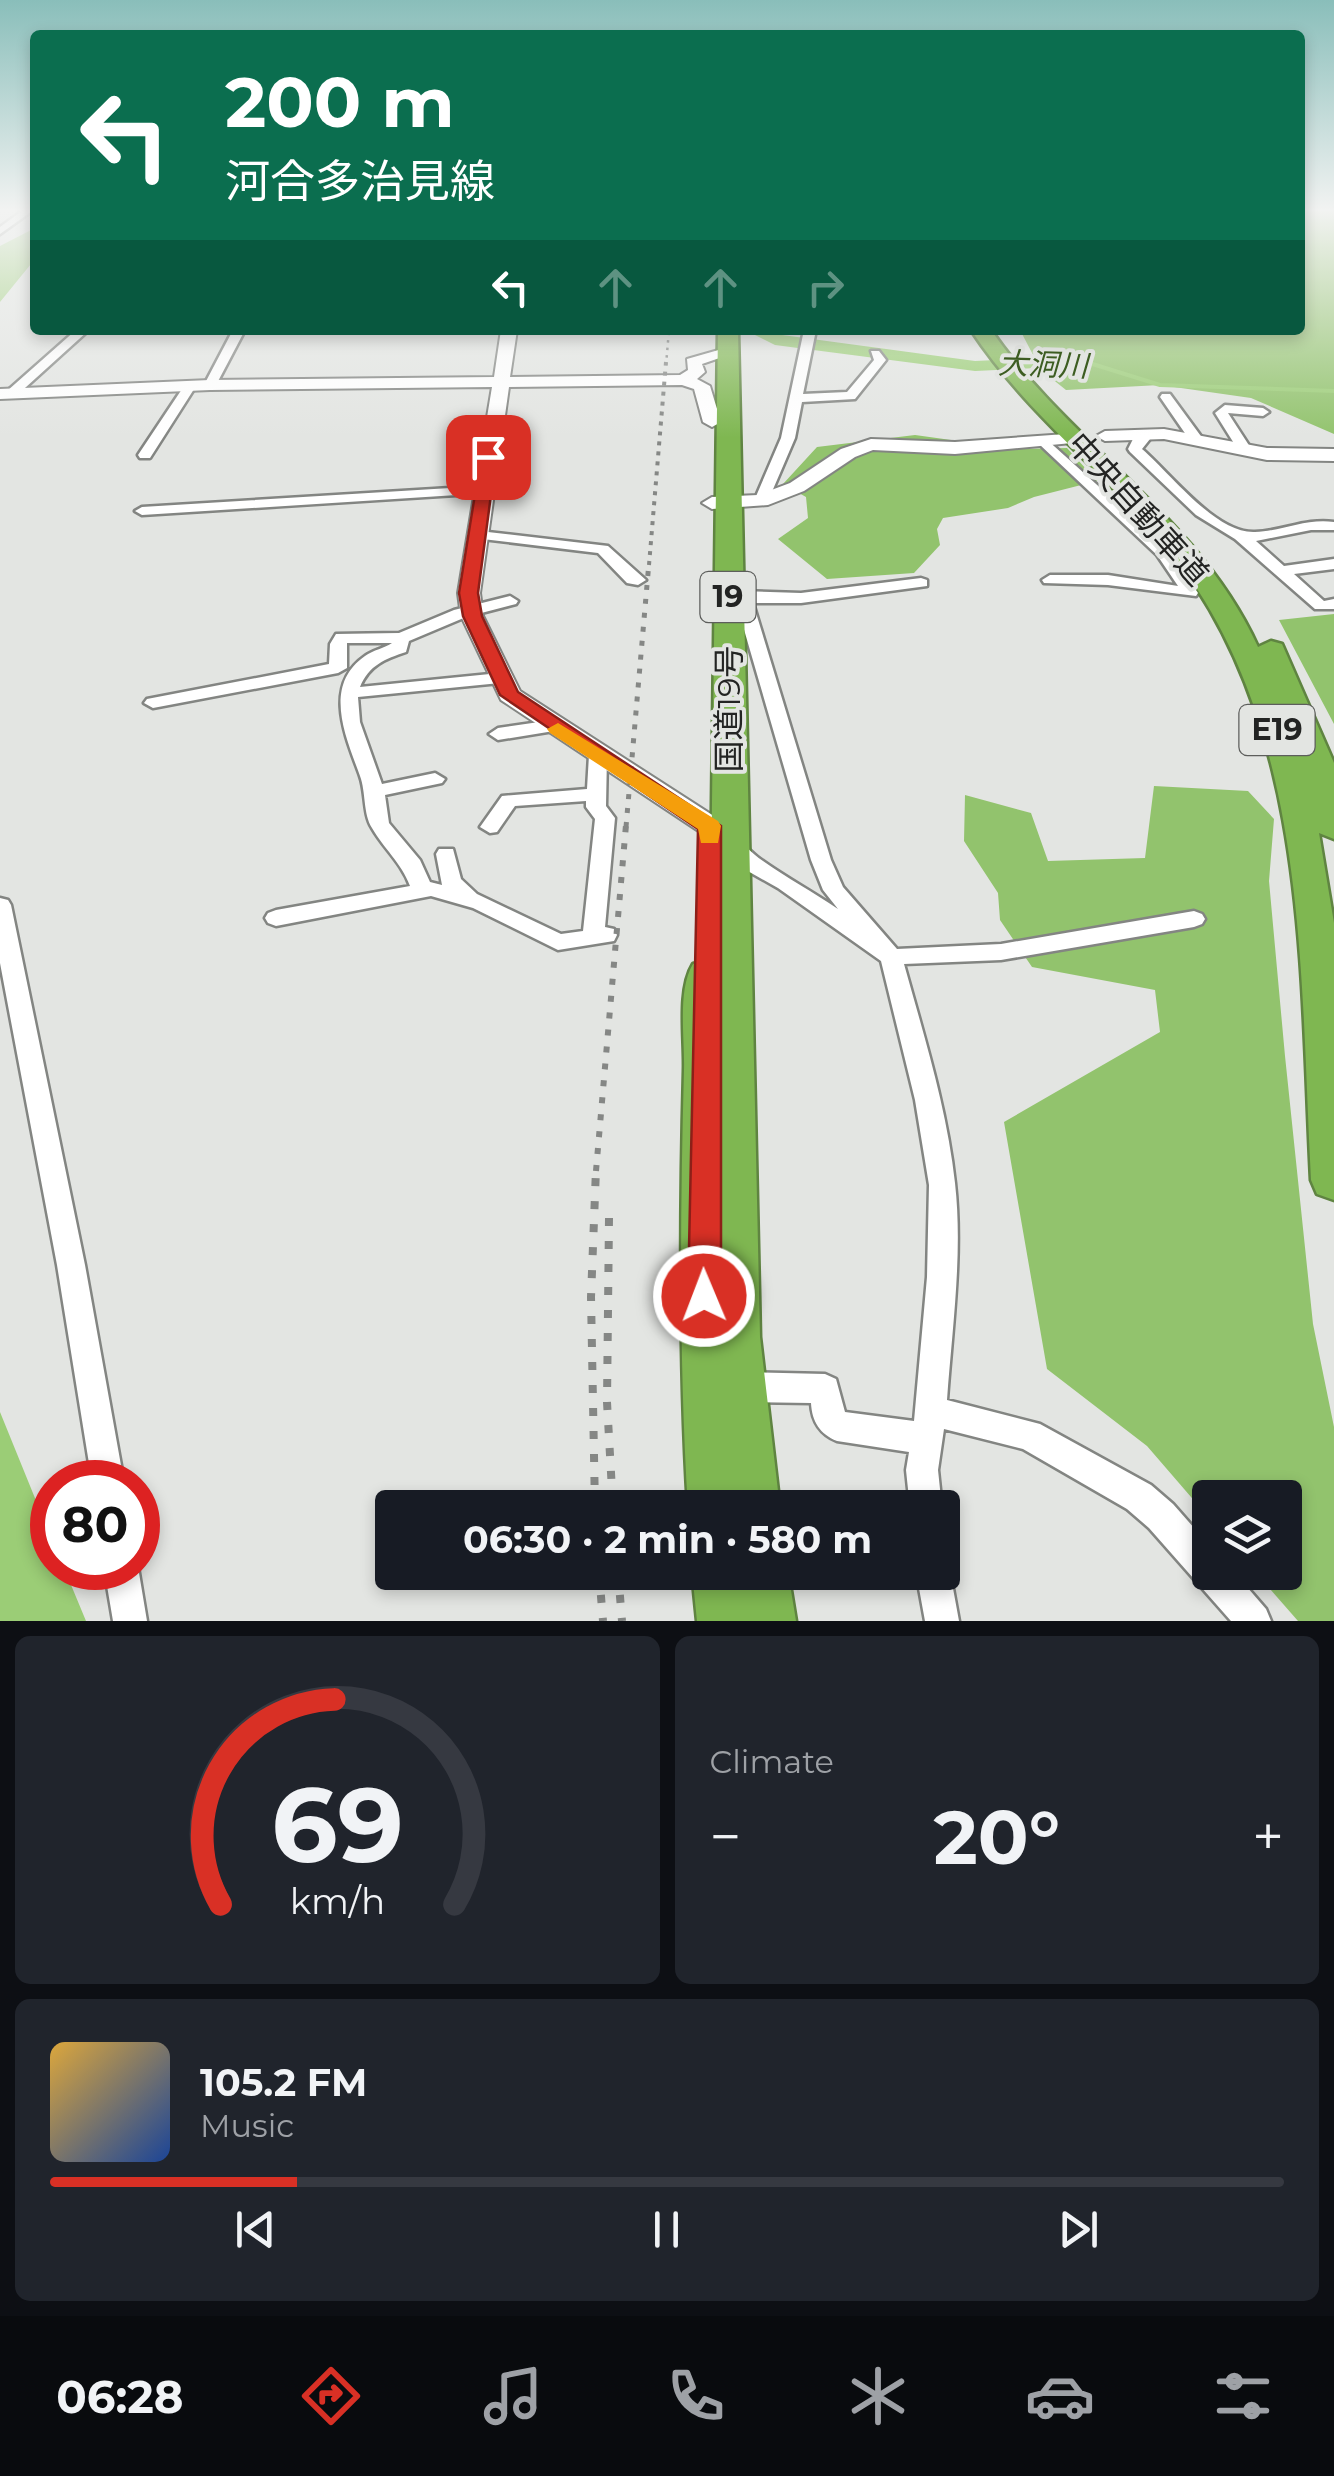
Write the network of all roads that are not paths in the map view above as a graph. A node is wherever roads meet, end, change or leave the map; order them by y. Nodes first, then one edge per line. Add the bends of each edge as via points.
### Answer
1 (77, 335) edge
2 (237, 335) edge
3 (509, 335) edge
4 (986, 335) edge
5 (999, 335) edge
6 (808, 338) edge
7 (720, 344) edge
8 (876, 355) dead end
9 (1018, 370) junction
10 (674, 380) junction
11 (500, 381) junction
12 (210, 385) junction
13 (190, 386) junction
14 (6, 394) edge
15 (1166, 396) dead end
16 (797, 398) junction
17 (1263, 412) dead end
18 (712, 422) junction
19 (1142, 434) junction
20 (1105, 436) dead end
21 (1196, 438) junction
22 (1066, 440) dead end
23 (1044, 441) junction
24 (1245, 450) junction
25 (146, 455) dead end
26 (1334, 455) edge
27 (483, 490) junction
28 (761, 501) junction
29 (720, 503) junction
30 (142, 510) dead end
31 (1334, 526) edge
32 (478, 535) junction
33 (1241, 536) junction
34 (1334, 564) edge
35 (1281, 571) junction
36 (638, 580) dead end
37 (1050, 580) dead end
38 (921, 583) dead end
39 (727, 597) junction
40 (510, 601) dead end
41 (1334, 604) edge
42 (471, 610) junction
43 (401, 638) junction
44 (500, 678) junction
45 (348, 693) junction
46 (153, 703) dead end
47 (553, 726) junction
48 (498, 734) dead end
49 (598, 755) junction
50 (435, 779) dead end
51 (374, 791) junction
52 (596, 794) junction
53 (490, 828) dead end
54 (1334, 828) edge
55 (720, 835) junction
56 (446, 854) dead end
57 (422, 890) junction
58 (473, 900) junction
59 (0, 905) edge
60 (276, 918) dead end
61 (1194, 919) dead end
62 (890, 958) junction
63 (1334, 1180) edge
64 (739, 1387) junction
65 (929, 1425) junction
66 (104, 1460) edge
67 (715, 1490) edge
68 (749, 1490) edge
69 (924, 1490) edge
70 (125, 1590) edge
71 (724, 1590) edge
72 (761, 1590) edge
73 (937, 1590) edge
74 (130, 1621) edge
75 (728, 1621) edge
76 (765, 1621) edge
77 (942, 1621) edge
78 (1254, 1621) edge

1 - 14 street
2 - 12 street
3 - 11 street
4 - 9 highway, 中央自動車道 / E19
5 - 9 highway, 中央自動車道 / E19
6 - 16 street
7 - 10 street via 695,360 696,372
7 - 18 highway, 国道19号 / 19
7 - 29 highway, 国道19号 / 19
8 - 16 street via 852,396
9 - 54 highway, 中央自動車道 / E19 via 1196,540 1246,606 1296,706
9 - 63 highway, 中央自動車道 / E19 via 1195,566 1238,634 1270,707 1308,861
10 - 11 street
10 - 18 street via 702,386
11 - 12 street
11 - 27 street
12 - 13 street
13 - 14 street
13 - 25 street
15 - 21 street
16 - 28 street
17 - 24 street via 1220,413
18 - 29 highway, 国道19号 / 19
19 - 20 street
19 - 21 street
19 - 33 street via 1134,449 1208,520
21 - 24 street
22 - 23 street
23 - 28 street via 956,448 871,444
23 - 37 street via 1164,552 1190,592
24 - 26 street
27 - 30 street
27 - 32 street
28 - 29 street
29 - 39 highway, 国道19号 / 19
31 - 33 street
32 - 36 street via 604,549
32 - 42 street
33 - 35 street
34 - 35 street
35 - 41 street via 1321,606
38 - 39 street via 801,598
39 - 55 highway, 国道19号 / 19
39 - 62 street via 834,890
40 - 42 street
42 - 43 street
42 - 44 street
43 - 45 street via 400,648 368,662
43 - 46 street via 342,638 338,668
44 - 45 street
44 - 47 street via 510,695
45 - 51 street via 356,746
47 - 48 street
47 - 49 street
49 - 52 street
49 - 55 street
50 - 51 street
51 - 57 street via 380,824 414,865
52 - 53 street via 509,800
52 - 58 street via 605,818 599,936 558,942
55 - 62 street
55 - 64 highway, 国道19号 / 19
55 - 67 highway, 国道19号 / 19 via 704,1263
56 - 58 street via 451,882
57 - 58 street
57 - 60 street
59 - 66 street
61 - 62 street via 1001,952
62 - 65 street via 928,1100 942,1185
64 - 65 street via 825,1389 827,1414 837,1426
64 - 68 highway, 国道19号 / 19
65 - 69 street
65 - 78 street via 1029,1434 1139,1497
70 - 74 street
71 - 75 highway
72 - 76 highway
73 - 77 street

